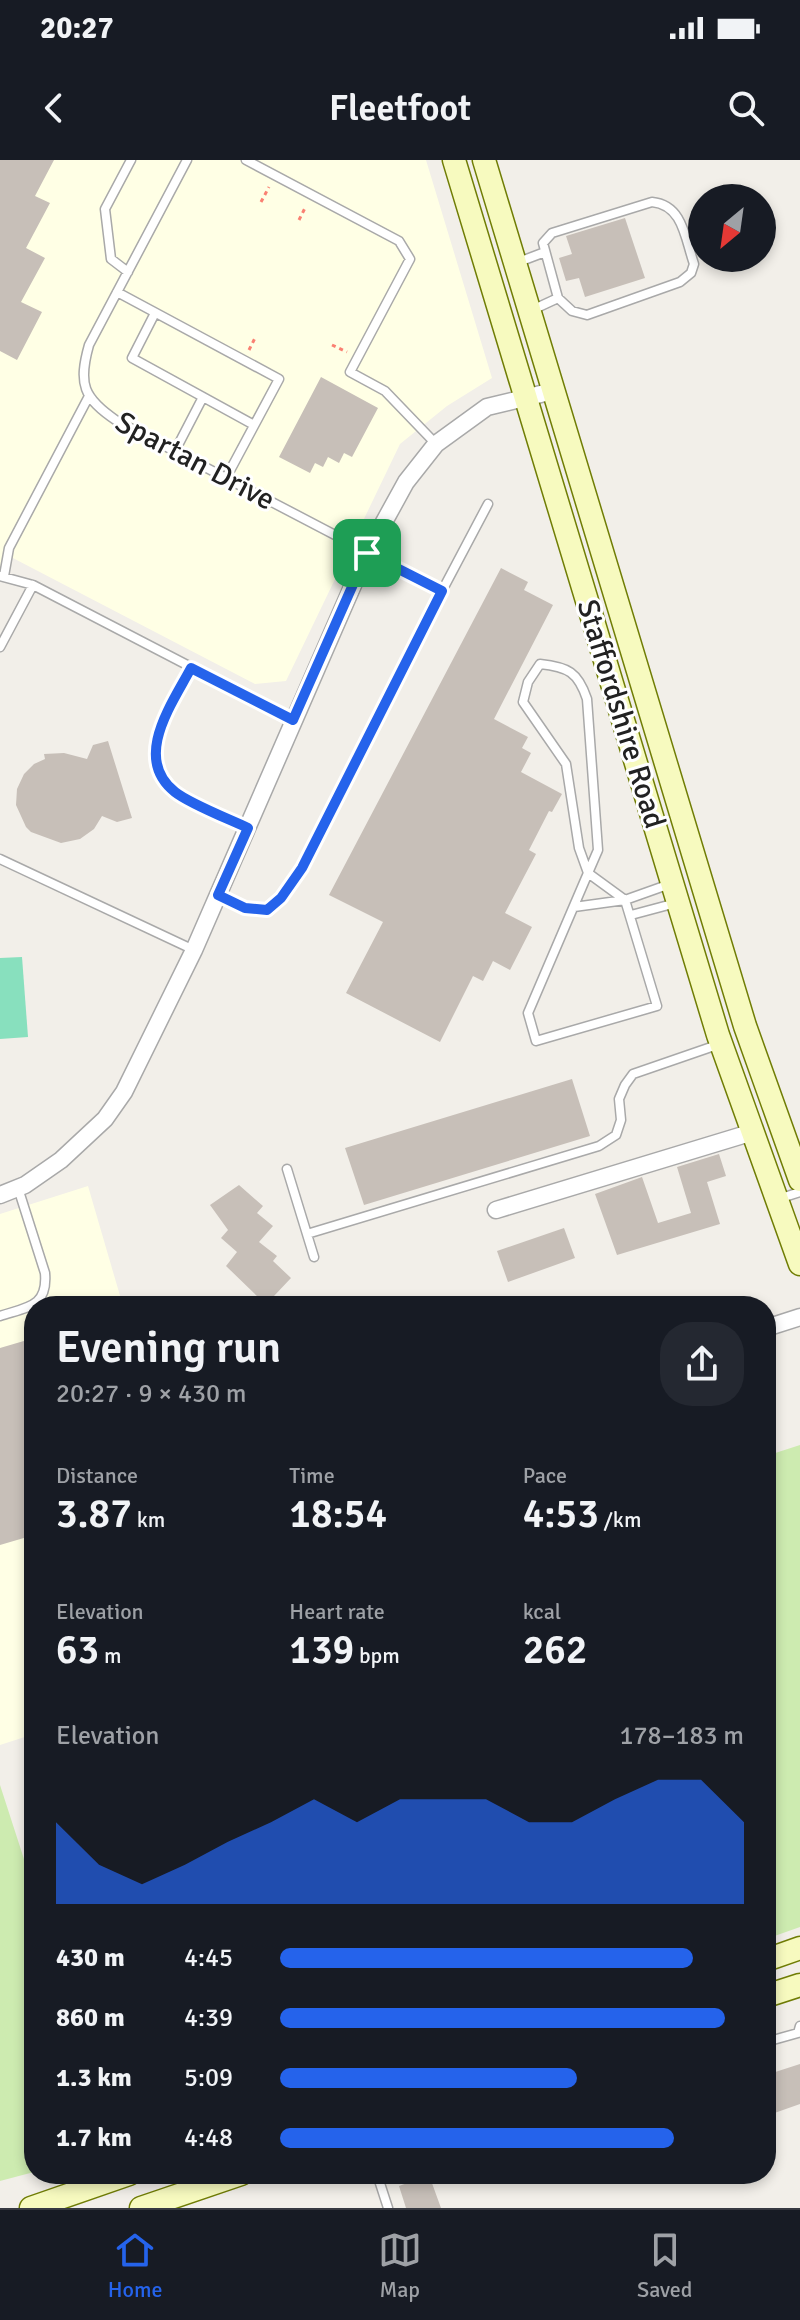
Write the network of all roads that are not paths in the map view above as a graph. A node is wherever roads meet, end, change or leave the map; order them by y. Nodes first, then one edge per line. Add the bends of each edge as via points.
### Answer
1 (131, 160) edge
2 (187, 160) edge
3 (246, 160) edge
4 (454, 160) edge
5 (484, 160) edge
6 (545, 252) junction
7 (515, 264) junction
8 (128, 272) junction
9 (117, 292) junction
10 (558, 298) junction
11 (529, 311) junction
12 (155, 313) junction
13 (553, 391) junction
14 (89, 396) junction
15 (203, 397) junction
16 (526, 399) junction
17 (254, 425) junction
18 (436, 444) junction
19 (175, 451) junction
20 (226, 478) junction
21 (488, 504) dead end
22 (367, 553) junction
23 (2, 576) edge
24 (33, 585) junction
25 (442, 591) junction
26 (0, 647) edge
27 (191, 668) junction
28 (293, 720) junction
29 (248, 828) junction
30 (0, 859) edge
31 (588, 873) junction
32 (675, 893) junction
33 (218, 895) junction
34 (625, 900) junction
35 (574, 907) junction
36 (631, 915) junction
37 (194, 950) junction
38 (721, 1044) junction
39 (753, 1132) junction
40 (287, 1169) dead end
41 (800, 1180) edge
42 (18, 1188) junction
43 (800, 1192) edge
44 (0, 1195) edge
45 (777, 1199) junction
46 (496, 1210) dead end
47 (307, 1234) junction
48 (314, 1257) dead end
49 (800, 1264) edge
50 (44, 1296) edge
51 (24, 1308) edge
52 (0, 1316) edge
53 (800, 1317) edge
54 (776, 1325) edge
55 (800, 1948) edge
56 (776, 1956) edge
57 (800, 1985) edge
58 (776, 1993) edge
59 (800, 2026) edge
60 (776, 2039) edge
61 (100, 2184) edge
62 (205, 2184) edge
63 (380, 2184) edge
64 (31, 2208) edge
65 (141, 2208) edge
66 (388, 2208) edge

1 - 8 lane via 105,209 111,259
2 - 8 lane, Spartan Drive
3 - 18 lane via 399,241 410,259 350,372 385,391
4 - 16 main road, Staffordshire Road
5 - 7 main road, Staffordshire Road
6 - 7 lane
6 - 10 lane
6 - 10 lane via 543,243 552,233 652,202 665,203 676,211 694,264 680,282 587,315 572,311
7 - 11 main road, Staffordshire Road
8 - 9 lane, Spartan Drive
9 - 12 lane
9 - 14 lane, Spartan Drive via 85,358 82,372
10 - 11 lane
11 - 13 main road, Staffordshire Road
12 - 15 lane via 132,358
12 - 17 lane via 279,379
13 - 16 street
13 - 41 main road, Staffordshire Road via 745,1026
14 - 19 lane, Spartan Drive via 117,421
14 - 23 lane via 9,548
15 - 17 lane
15 - 19 lane
16 - 18 street via 487,407
16 - 32 main road, Staffordshire Road
17 - 20 lane
18 - 22 street via 406,482
19 - 20 lane, Spartan Drive
20 - 22 lane, Spartan Drive
21 - 25 lane
22 - 25 lane, Spartan Drive
22 - 28 street
23 - 24 lane
24 - 26 lane
24 - 27 lane
25 - 33 lane via 302,868 281,898 267,910 245,908
27 - 28 lane
27 - 29 lane via 158,731 159,773 175,792
28 - 29 street
29 - 33 street
30 - 37 lane
31 - 31 lane via 598,850 587,699 580,680 561,666 540,664 523,702 566,764
31 - 34 lane
31 - 35 lane
32 - 34 lane
32 - 36 lane
32 - 38 main road, Staffordshire Road
33 - 37 street
34 - 35 lane
34 - 36 lane
35 - 36 lane via 528,1013 536,1041 657,1006
37 - 42 street via 124,1092 105,1119 61,1160
38 - 39 main road, Staffordshire Road
38 - 47 lane via 633,1074 619,1099 616,1135 599,1146
39 - 45 main road, Staffordshire Road
39 - 46 street
40 - 47 lane
42 - 44 street
42 - 50 lane via 45,1273
43 - 45 lane
45 - 49 main road, Staffordshire Road
47 - 48 lane
51 - 52 lane
53 - 54 street
55 - 56 main road
57 - 58 main road
59 - 60 lane via 798,2033
61 - 64 main road
62 - 65 main road
63 - 66 lane

